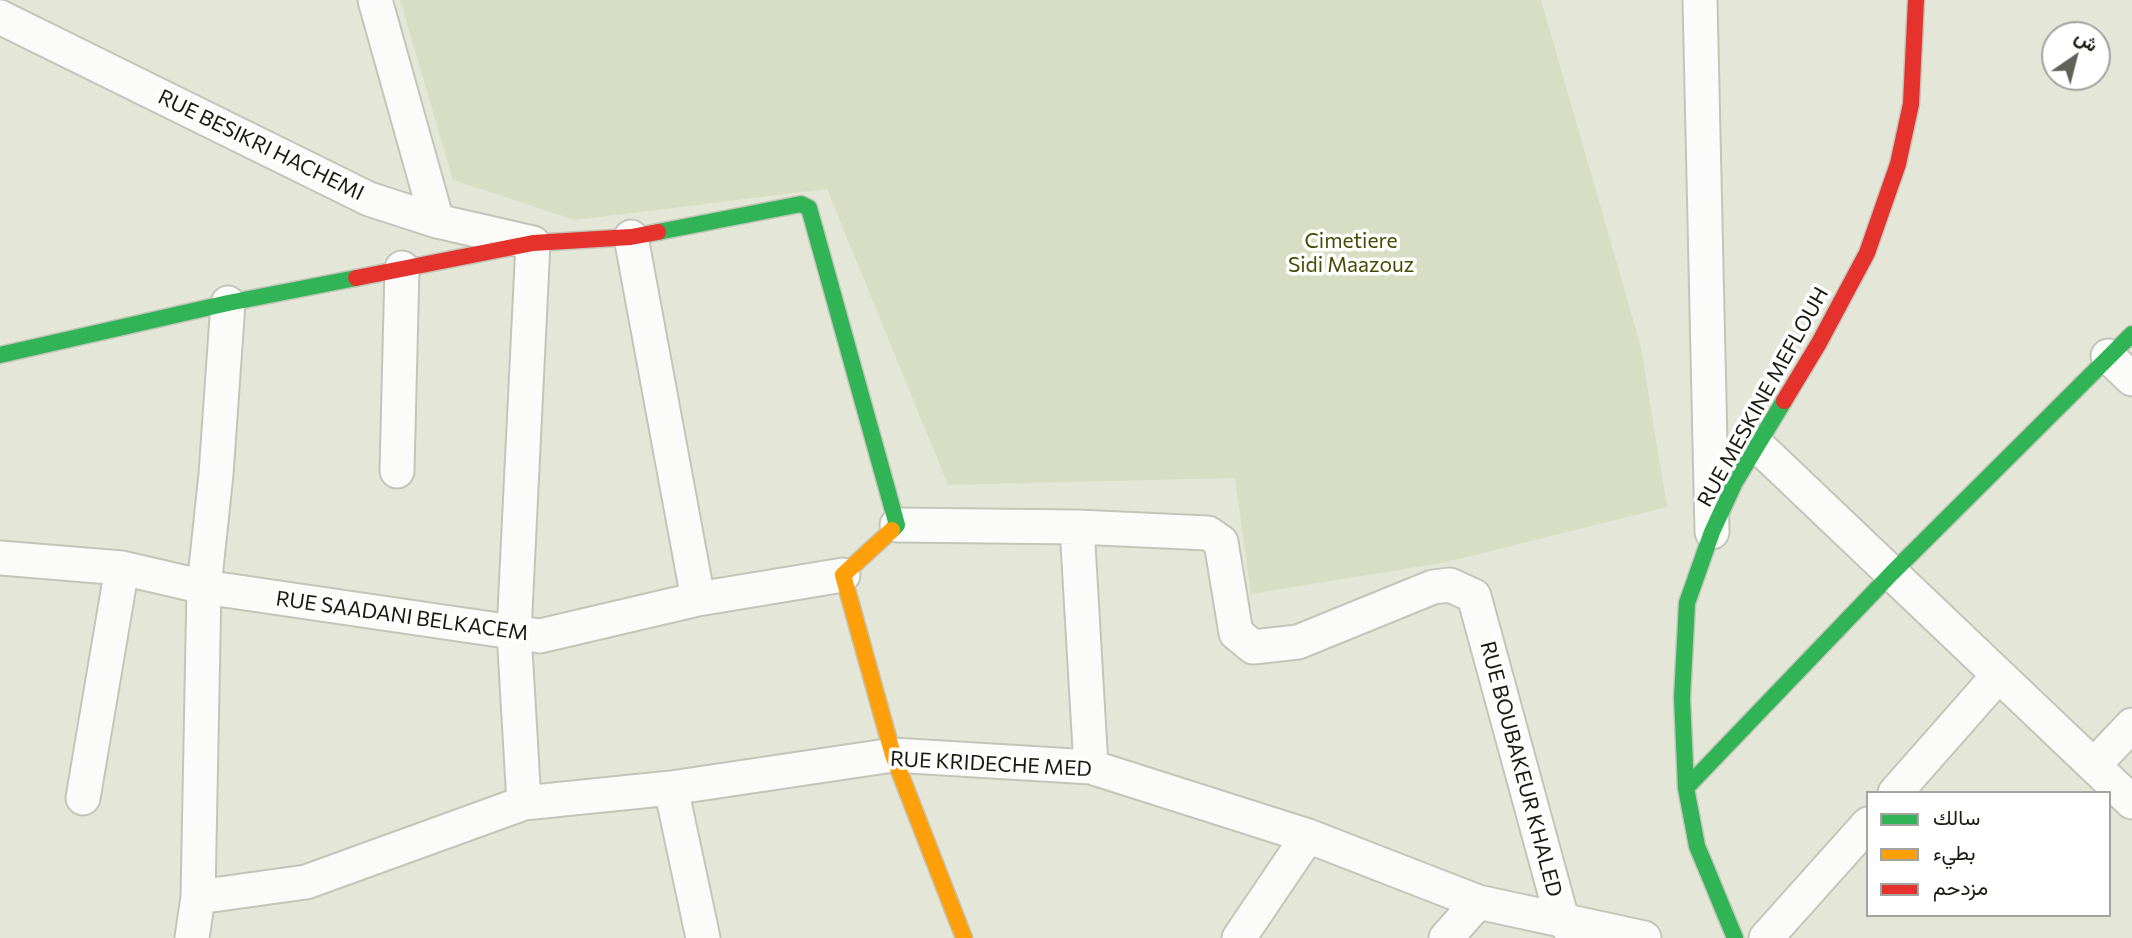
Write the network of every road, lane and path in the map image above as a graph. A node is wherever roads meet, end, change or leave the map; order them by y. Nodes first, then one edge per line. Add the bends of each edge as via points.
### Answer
1 (375, 0) edge
2 (1699, 0) edge
3 (1916, 0) edge
4 (0, 17) edge
5 (438, 221) junction
6 (631, 237) junction
7 (533, 243) junction
8 (402, 268) junction
9 (228, 303) junction
10 (2132, 334) edge
11 (0, 355) edge
12 (2108, 356) junction
13 (2132, 379) edge
14 (1757, 445) junction
15 (397, 471) dead end
16 (897, 525) junction
17 (1077, 527) junction
18 (1712, 532) junction
19 (0, 558) edge
20 (122, 568) junction
21 (1892, 573) junction
22 (844, 575) junction
23 (204, 587) junction
24 (698, 600) junction
25 (514, 632) junction
26 (1998, 676) junction
27 (2132, 725) edge
28 (893, 755) junction
29 (2094, 765) junction
30 (1091, 767) junction
31 (671, 788) junction
32 (1686, 788) junction
33 (1897, 791) edge
34 (83, 798) dead end
35 (2132, 802) edge
36 (524, 803) junction
37 (1866, 826) edge
38 (1308, 836) junction
39 (198, 897) junction
40 (1478, 902) junction
41 (1569, 928) edge
42 (192, 938) edge
43 (704, 938) edge
44 (964, 938) edge
45 (1239, 938) edge
46 (1446, 938) edge
47 (1644, 938) edge
48 (1735, 938) edge
49 (1766, 938) edge

1 - 5 street
2 - 18 street
3 - 14 main road, RUE MESKINE MEFLOUH via 1911,104 1898,164 1867,253 1819,344
4 - 5 street, RUE BESIKRI HACHEMI via 369,199
5 - 7 street, RUE BESIKRI HACHEMI
6 - 7 main road
6 - 16 main road via 801,204 809,208
6 - 24 street
7 - 8 main road
7 - 25 street
8 - 9 main road
8 - 15 street
9 - 11 main road
9 - 23 street
10 - 12 main road
12 - 13 street
12 - 21 main road
14 - 18 main road, RUE MESKINE MEFLOUH
14 - 21 street
16 - 17 street
16 - 22 main road
17 - 30 street
17 - 41 street, RUE BOUBAKEUR KHALED via 1208,533 1221,542 1236,633 1253,648 1298,642 1433,587 1450,585 1475,596
18 - 32 main road, RUE MESKINE MEFLOUH via 1687,603 1682,698
19 - 20 street, RUE SAADANI BELKACEM
20 - 23 street, RUE SAADANI BELKACEM
20 - 34 street
21 - 26 street
21 - 32 main road
22 - 24 street, RUE SAADANI BELKACEM
22 - 28 main road
23 - 25 street, RUE SAADANI BELKACEM
23 - 39 street
24 - 25 street, RUE SAADANI BELKACEM via 540,636
25 - 36 street
26 - 29 street
26 - 33 street
27 - 29 street
28 - 30 street, RUE KRIDECHE MED
28 - 31 street, RUE KRIDECHE MED
28 - 44 main road
29 - 35 street
30 - 38 street, RUE KRIDECHE MED
31 - 36 street, RUE KRIDECHE MED
31 - 43 street
32 - 48 main road, RUE MESKINE MEFLOUH via 1697,846
36 - 39 street, RUE KRIDECHE MED via 306,882
37 - 49 street
38 - 40 street, RUE KRIDECHE MED
38 - 45 street
39 - 42 street
40 - 41 street, RUE KRIDECHE MED
40 - 46 street
41 - 47 street, RUE KRIDECHE MED

